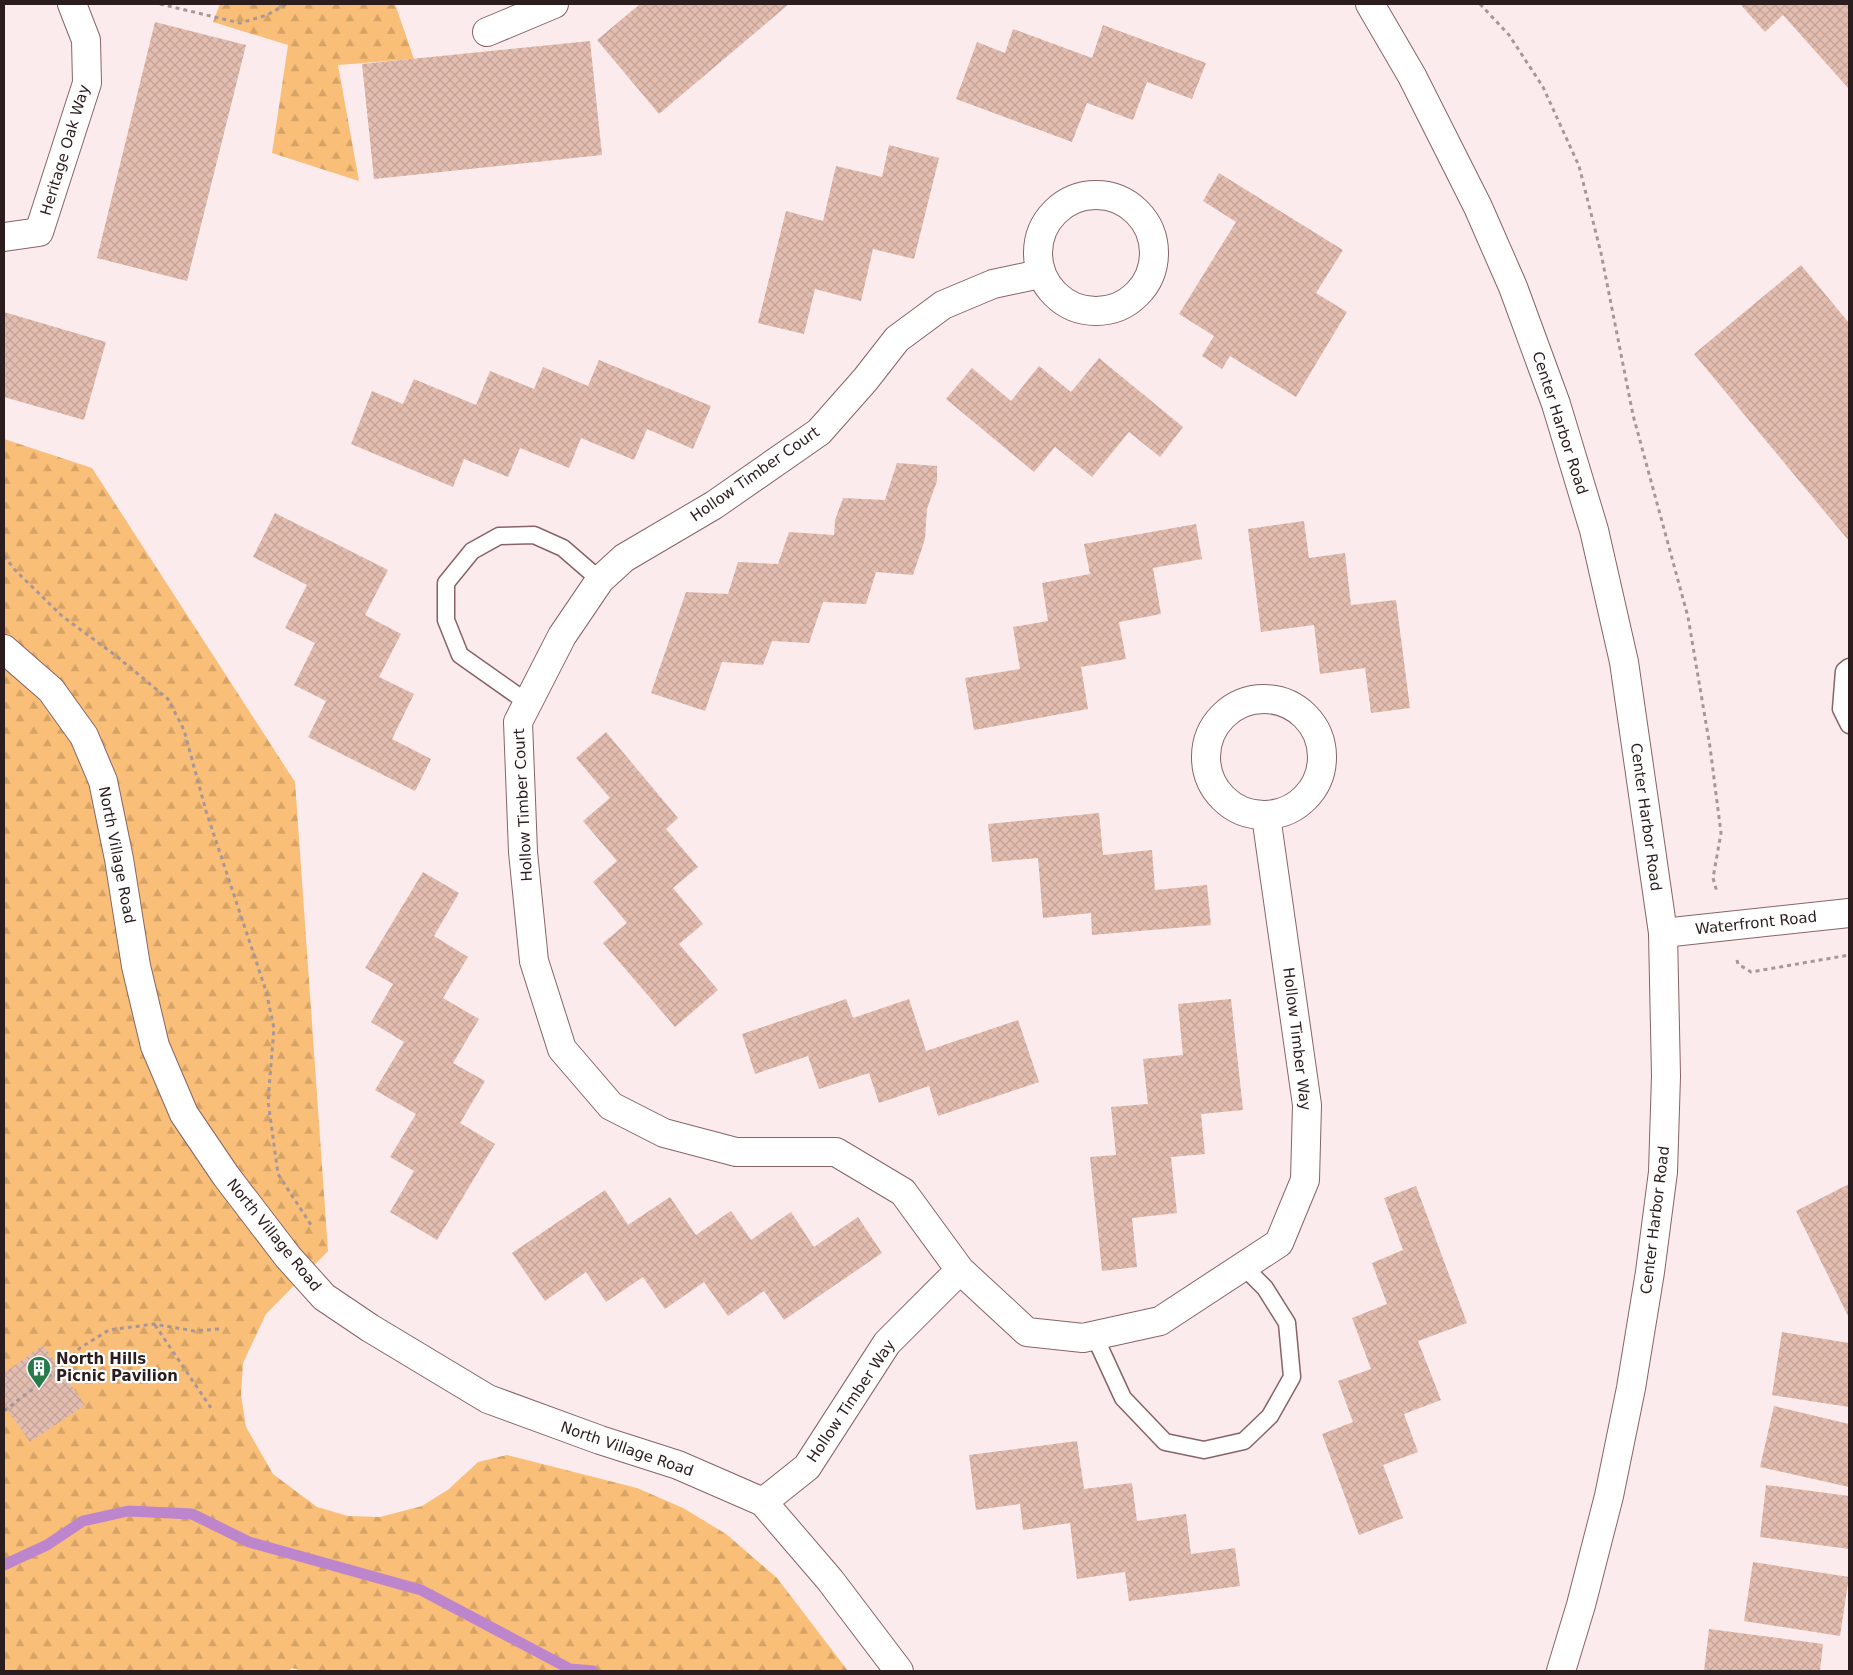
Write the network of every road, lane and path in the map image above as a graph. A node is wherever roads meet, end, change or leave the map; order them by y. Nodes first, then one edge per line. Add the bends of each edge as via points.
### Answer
1 (72, 4) edge
2 (160, 4) edge
3 (287, 4) edge
4 (554, 4) edge
5 (1370, 4) edge
6 (1480, 4) edge
7 (487, 32) dead end
8 (4, 237) edge
9 (1040, 274) junction
10 (4, 556) edge
11 (600, 580) junction
12 (4, 649) edge
13 (1849, 666) edge
14 (528, 703) junction
15 (1849, 725) edge
16 (1266, 816) junction
17 (1849, 913) edge
18 (1727, 926) junction
19 (1663, 932) junction
20 (1849, 955) edge
21 (316, 1233) dead end
22 (1244, 1267) junction
23 (960, 1270) junction
24 (154, 1324) junction
25 (219, 1329) dead end
26 (1094, 1335) junction
27 (211, 1408) dead end
28 (4, 1411) edge
29 (763, 1502) junction
30 (899, 1671) edge
31 (1561, 1671) edge

1 - 8 street, Heritage Oak Way via 86,40 87,83 39,232
2 - 3 path via 240,23 267,15
4 - 7 street
5 - 19 street, Center Harbor Road via 1412,76 1478,207 1513,287 1556,404 1594,530 1624,662
6 - 18 path via 1509,35 1543,87 1578,166 1601,253 1633,415 1688,617 1721,833 1713,878
9 - 9 street via 1037,254 1040,234 1050,216 1065,203 1084,195 1104,195 1123,201 1139,214 1150,231 1153,267 1133,298 1117,308 1099,312 1081,310 1050,290
9 - 11 street, Hollow Timber Court via 993,284 943,304 896,339 819,432 714,505 624,558
10 - 21 path via 62,616 168,699 184,730 206,812 266,991 274,1028 268,1101 278,1174
11 - 14 street, Hollow Timber Court via 562,636
11 - 14 lane via 563,548 534,535 499,536 472,551 446,583 446,620 460,655
12 - 29 street, North Village Road via 51,690 84,736 103,781 136,966 155,1046 184,1114 288,1257 324,1296 370,1328 488,1399 678,1465
13 - 15 lane via 1844,671 1841,709
14 - 23 street, Hollow Timber Court via 518,722 523,852 534,961 562,1049 611,1106 664,1133 736,1152 836,1152 903,1192
16 - 16 street via 1284,812 1300,803 1313,789 1321,771 1322,752 1318,734 1308,718 1293,706 1275,699 1256,698 1238,704 1222,715 1210,732 1205,751 1206,771 1214,789 1228,804 1246,813
16 - 22 street, Hollow Timber Way via 1307,1105 1305,1180 1279,1244
17 - 18 street, Waterfront Road
18 - 19 street, Waterfront Road
18 - 20 path via 1738,964 1752,972
19 - 31 street, Center Harbor Road via 1666,1076 1663,1172 1652,1262 1609,1496
22 - 26 street, Hollow Timber Way via 1160,1321
22 - 26 lane via 1265,1288 1287,1323 1292,1377 1270,1416 1244,1441 1204,1450 1165,1442 1123,1398
23 - 26 street, Hollow Timber Way via 1027,1332 1083,1338
23 - 29 street, Hollow Timber Way via 887,1343 806,1467
24 - 25 path via 194,1331
24 - 27 path
24 - 28 path via 110,1330 80,1348 60,1368
29 - 30 street, North Village Road via 830,1580

